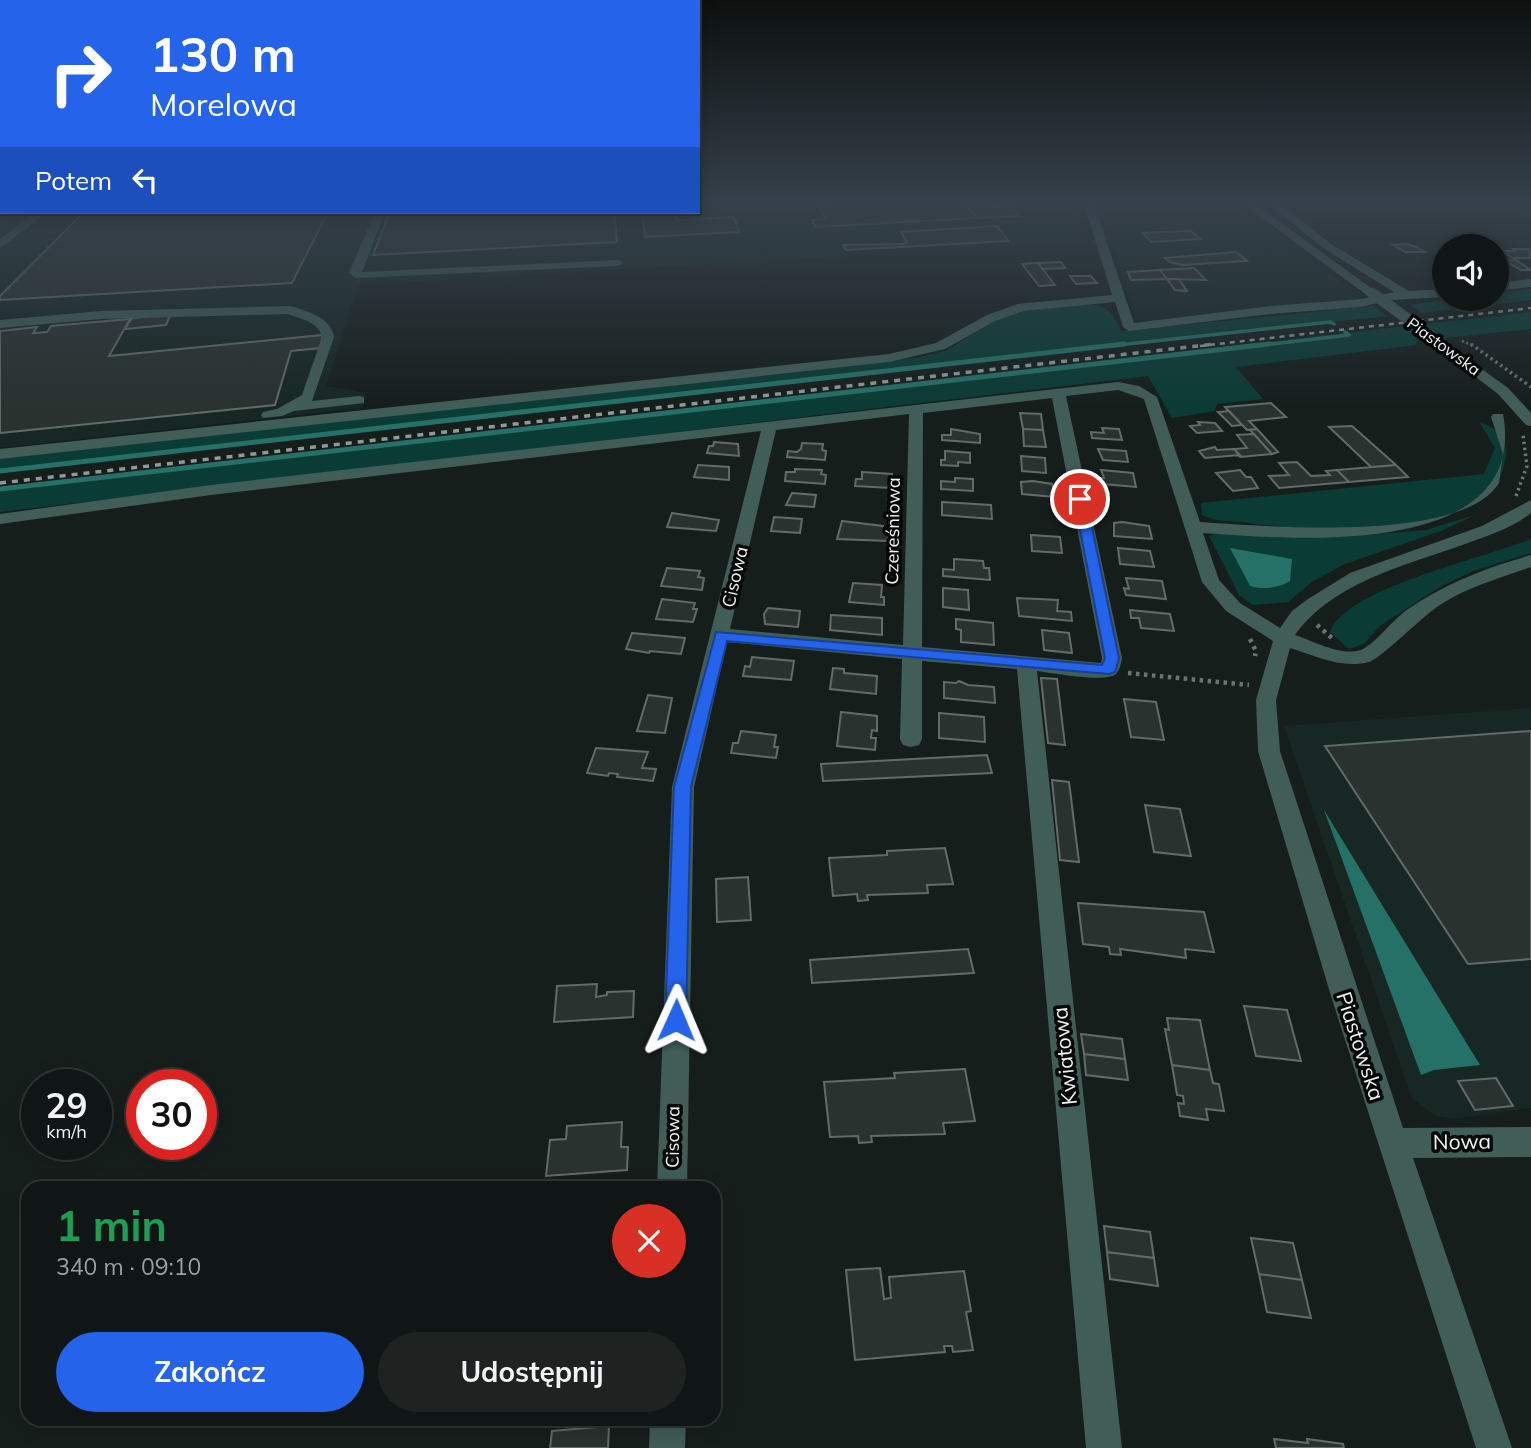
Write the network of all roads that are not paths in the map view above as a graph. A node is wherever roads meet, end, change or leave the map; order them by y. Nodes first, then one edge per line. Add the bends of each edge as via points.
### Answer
1 (356, 272) edge
2 (448, 272) edge
3 (1109, 272) edge
4 (1342, 272) edge
5 (1371, 272) edge
6 (1531, 282) edge
7 (1509, 285) edge
8 (1432, 294) edge
9 (1413, 296) junction
10 (1117, 298) junction
11 (0, 324) edge
12 (1058, 392) junction
13 (359, 400) dead end
14 (295, 407) junction
15 (916, 409) junction
16 (1498, 416) dead end
17 (1525, 424) edge
18 (771, 425) junction
19 (0, 444) edge
20 (0, 454) edge
21 (1531, 505) edge
22 (0, 519) edge
23 (1193, 527) junction
24 (1531, 561) edge
25 (721, 635) junction
26 (1283, 638) junction
27 (912, 654) junction
28 (1026, 664) junction
29 (911, 739) dead end
30 (1531, 1142) edge
31 (1392, 1143) junction
32 (673, 1181) edge
33 (668, 1426) edge
34 (667, 1448) edge
35 (1104, 1448) edge
36 (1494, 1448) edge

1 - 2 street via 360,276
3 - 10 street
4 - 17 street, Piastowska, bridge via 1503,391
5 - 9 street
6 - 7 street
8 - 9 street
9 - 10 street via 1129,327
10 - 20 street via 1014,309 940,346 889,358
11 - 14 street via 293,303 318,321 328,337 308,397
12 - 15 street
12 - 23 street via 1118,386 1144,392 1153,405
12 - 28 street via 1112,658 1110,668 1104,671
13 - 14 street
14 - 19 street via 270,415
15 - 18 street
15 - 27 street, Czereśniowa
16 - 23 street via 1508,438 1511,474 1502,493 1481,509 1447,522 1346,532
18 - 22 street
18 - 25 street, Cisowa
21 - 26 street, Piastowska via 1489,530 1356,577 1299,616
23 - 26 street via 1211,582 1220,594 1251,621
24 - 26 street via 1437,598 1367,656 1342,658
25 - 27 street
25 - 32 street, Cisowa via 683,787
26 - 31 street, Piastowska via 1266,700 1269,751
27 - 28 street
27 - 29 street, Czereśniowa
28 - 35 street, Kwiatowa
30 - 31 street, Nowa
31 - 36 street, Piastowska
33 - 34 street

